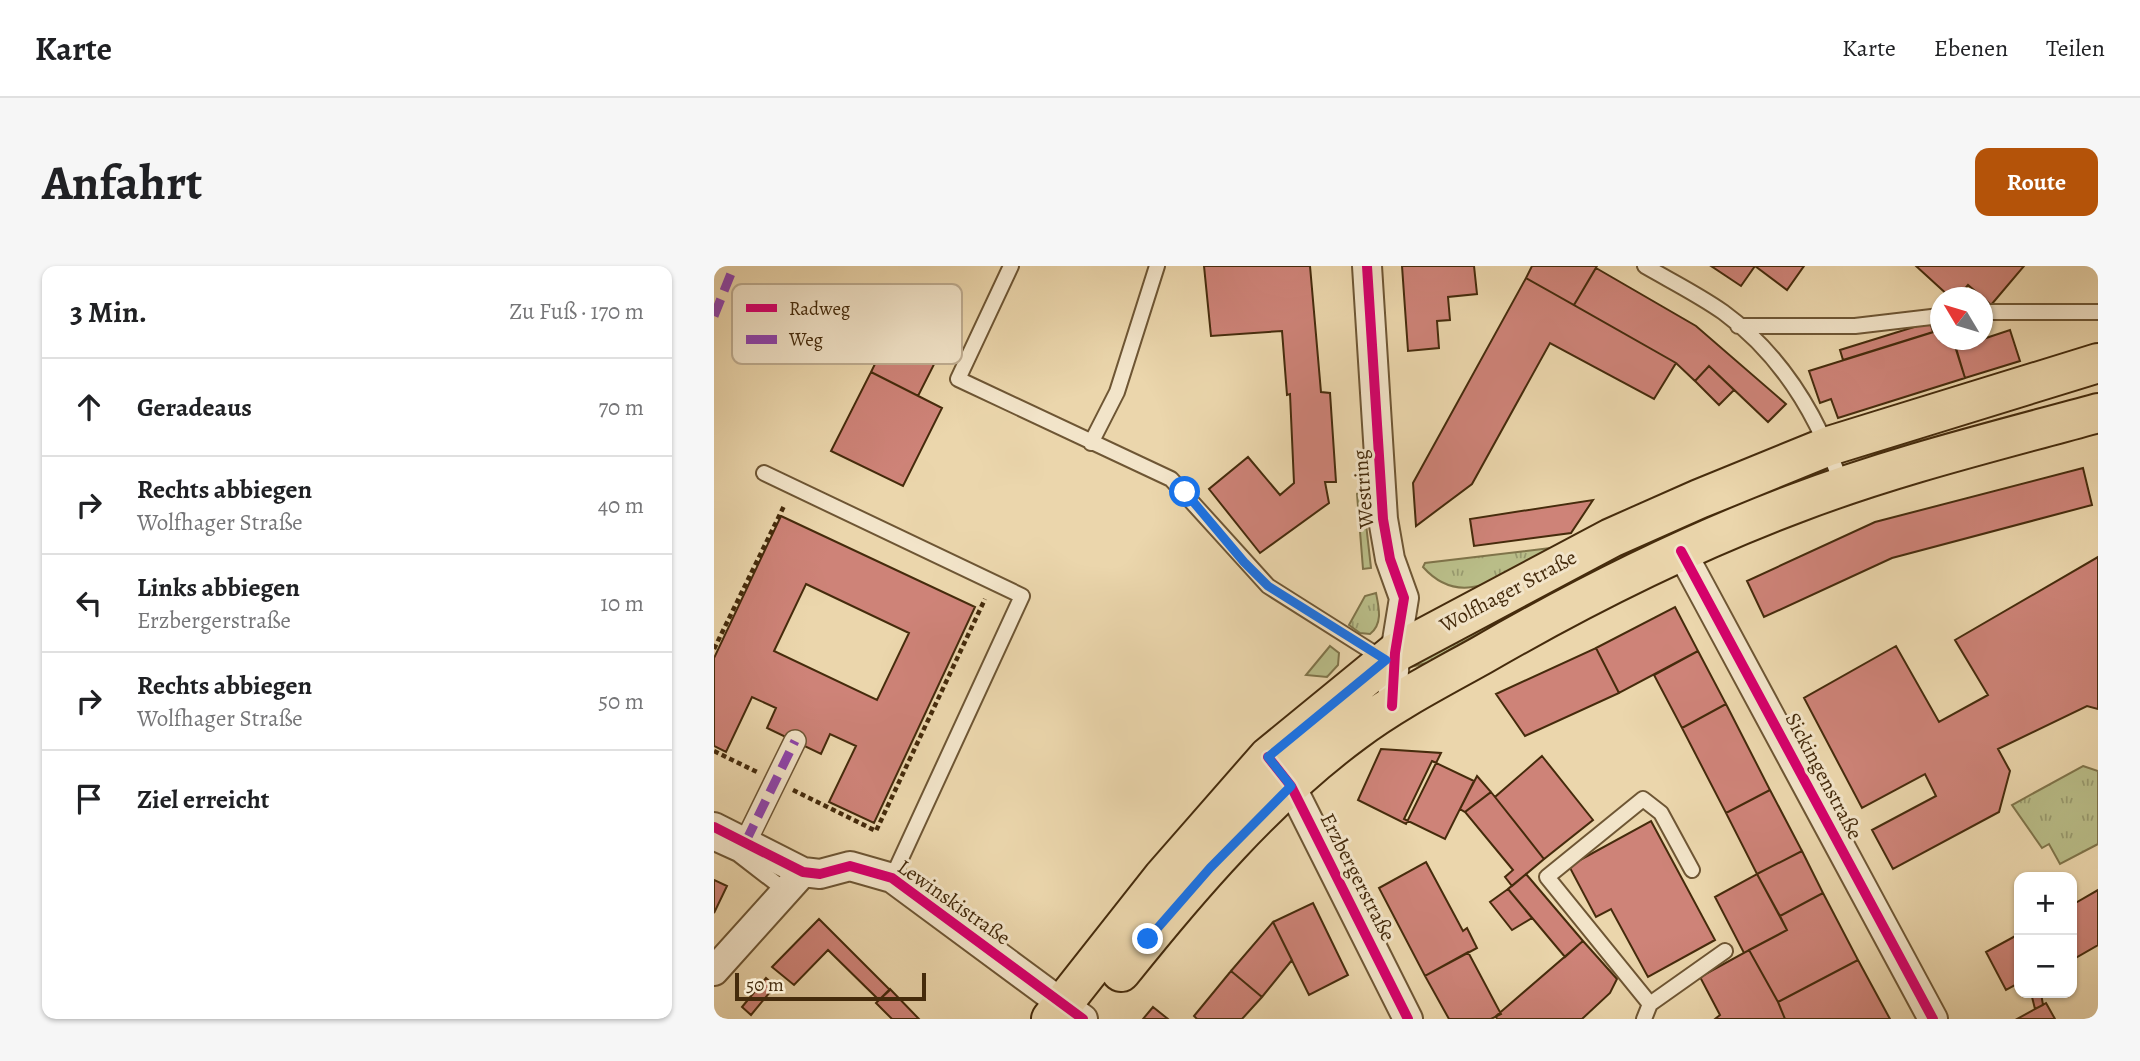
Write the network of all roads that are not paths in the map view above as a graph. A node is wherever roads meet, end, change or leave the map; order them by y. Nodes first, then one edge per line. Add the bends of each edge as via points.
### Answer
1 (1011, 266) edge
2 (1157, 266) edge
3 (1367, 266) edge
4 (1645, 266) edge
5 (1993, 312) edge
6 (2098, 312) edge
7 (1930, 317) edge
8 (1738, 326) junction
9 (2098, 363) edge
10 (2098, 413) edge
11 (1091, 443) junction
12 (1829, 446) junction
13 (764, 473) dead end
14 (1843, 487) junction
15 (1681, 551) junction
16 (1391, 657) junction
17 (1392, 706) junction
18 (795, 741) dead end
19 (1279, 771) junction
20 (714, 827) edge
21 (746, 841) junction
22 (714, 843) edge
23 (1692, 870) dead end
24 (892, 878) junction
25 (795, 881) junction
26 (1725, 951) dead end
27 (714, 971) edge
28 (1650, 1004) junction
29 (1070, 1015) edge
30 (1408, 1019) edge
31 (1644, 1019) edge
32 (1933, 1019) edge

1 - 11 lane via 958,379
2 - 11 lane via 1117,392
3 - 16 street, Westring via 1383,519 1390,559 1404,598
4 - 8 lane via 1723,312
5 - 6 lane
7 - 8 lane via 1855,326
8 - 12 lane via 1779,362
9 - 12 main road, Wolfhager Straße
10 - 14 main road, Wolfhager Straße via 1895,468
11 - 16 lane via 1171,479 1268,586
12 - 14 lane
12 - 16 main road, Wolfhager Straße via 1611,538
13 - 24 lane via 1023,596
14 - 15 main road, Wolfhager Straße
15 - 17 main road, Wolfhager Straße via 1521,632
15 - 32 street, Sickingenstraße
16 - 17 street, Westring
16 - 19 main road, Wolfhager Straße
17 - 19 main road, Wolfhager Straße via 1353,733
18 - 21 street
19 - 29 main road, Wolfhager Straße via 1163,877
19 - 30 street, Erzbergerstraße
20 - 21 street
21 - 25 street
22 - 25 lane
23 - 28 lane via 1661,813 1643,799 1548,877
24 - 25 street, Lewinskistraße via 850,866
24 - 29 street, Lewinskistraße
25 - 27 street
26 - 28 lane
28 - 31 lane

